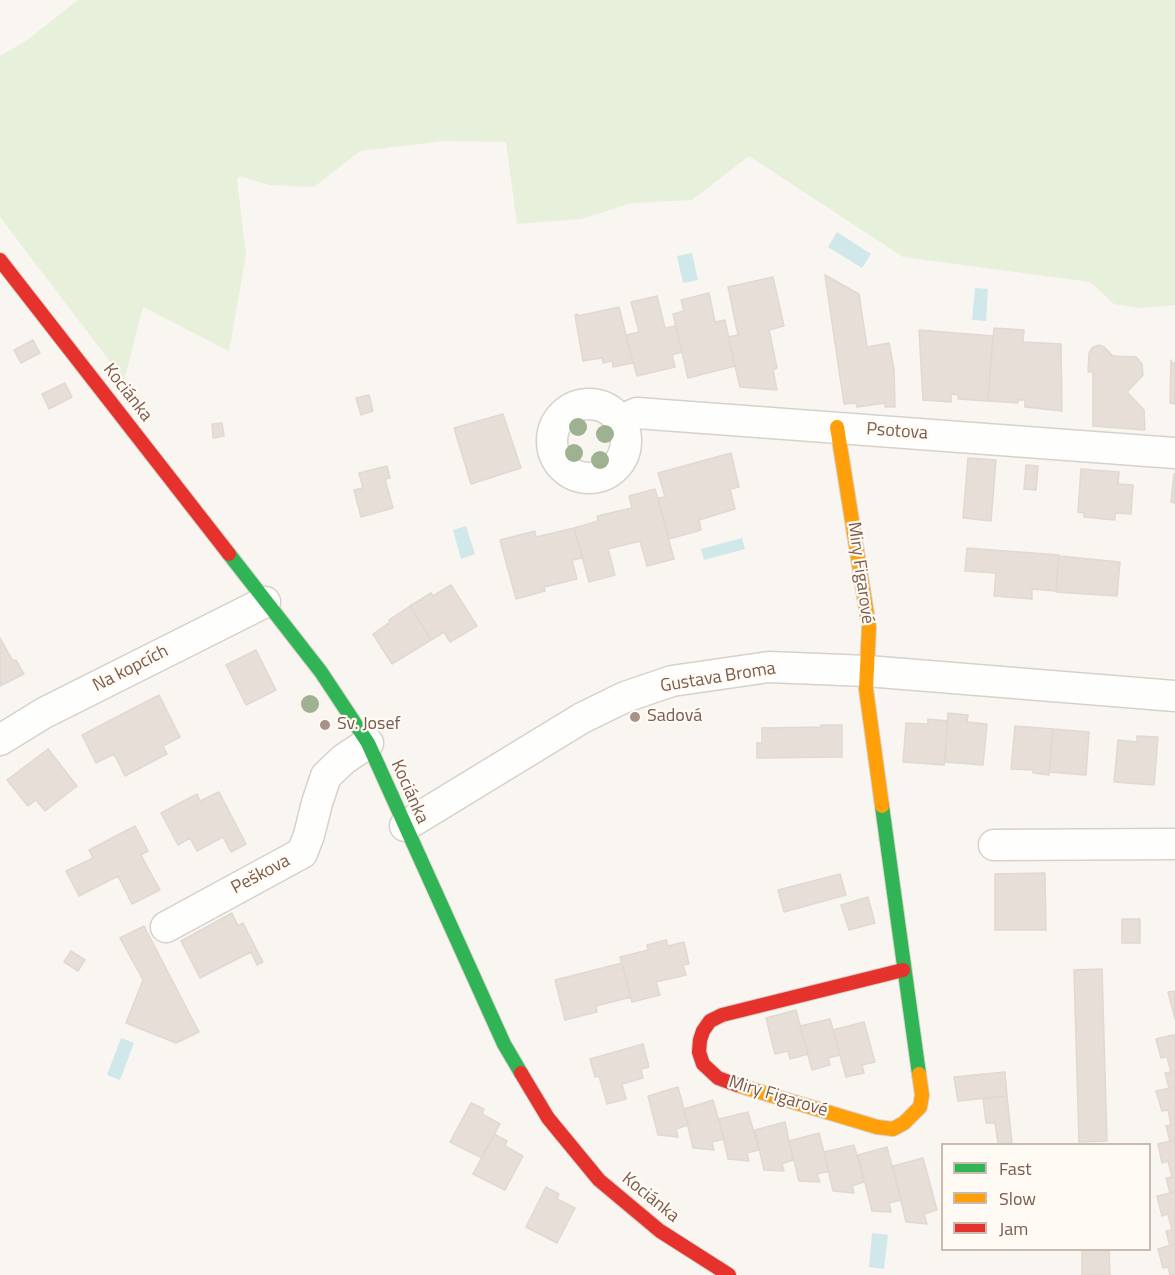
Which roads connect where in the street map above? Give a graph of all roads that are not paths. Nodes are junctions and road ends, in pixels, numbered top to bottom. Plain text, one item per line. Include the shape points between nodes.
1 (0, 260) edge
2 (620, 420) dead end
3 (837, 427) junction
4 (1175, 453) edge
5 (265, 602) junction
6 (867, 671) junction
7 (1175, 696) edge
8 (0, 740) edge
9 (368, 743) junction
10 (405, 826) junction
11 (1175, 844) edge
12 (994, 845) dead end
13 (166, 927) dead end
14 (903, 970) junction
15 (729, 1275) edge

1 - 5 street, Kociánka
2 - 3 street, Psotova via 637,413
3 - 4 street, Psotova
3 - 6 street, Miry Figarové via 869,627
5 - 8 street, Na kopcích via 44,713
5 - 9 street, Kociánka via 321,672
6 - 7 street, Gustava Broma
6 - 10 street, Gustava Broma via 769,667 672,681 625,697 582,718
6 - 14 street, Miry Figarové via 866,689
9 - 10 street, Kociánka
9 - 13 street, Peškova via 326,776 302,853
10 - 15 street, Kociánka via 504,1044 548,1118 599,1180 660,1231
11 - 12 street
14 - 14 street, Miry Figarové via 922,1095 915,1114 893,1129 729,1083 703,1064 699,1053 703,1031 710,1021 722,1015

